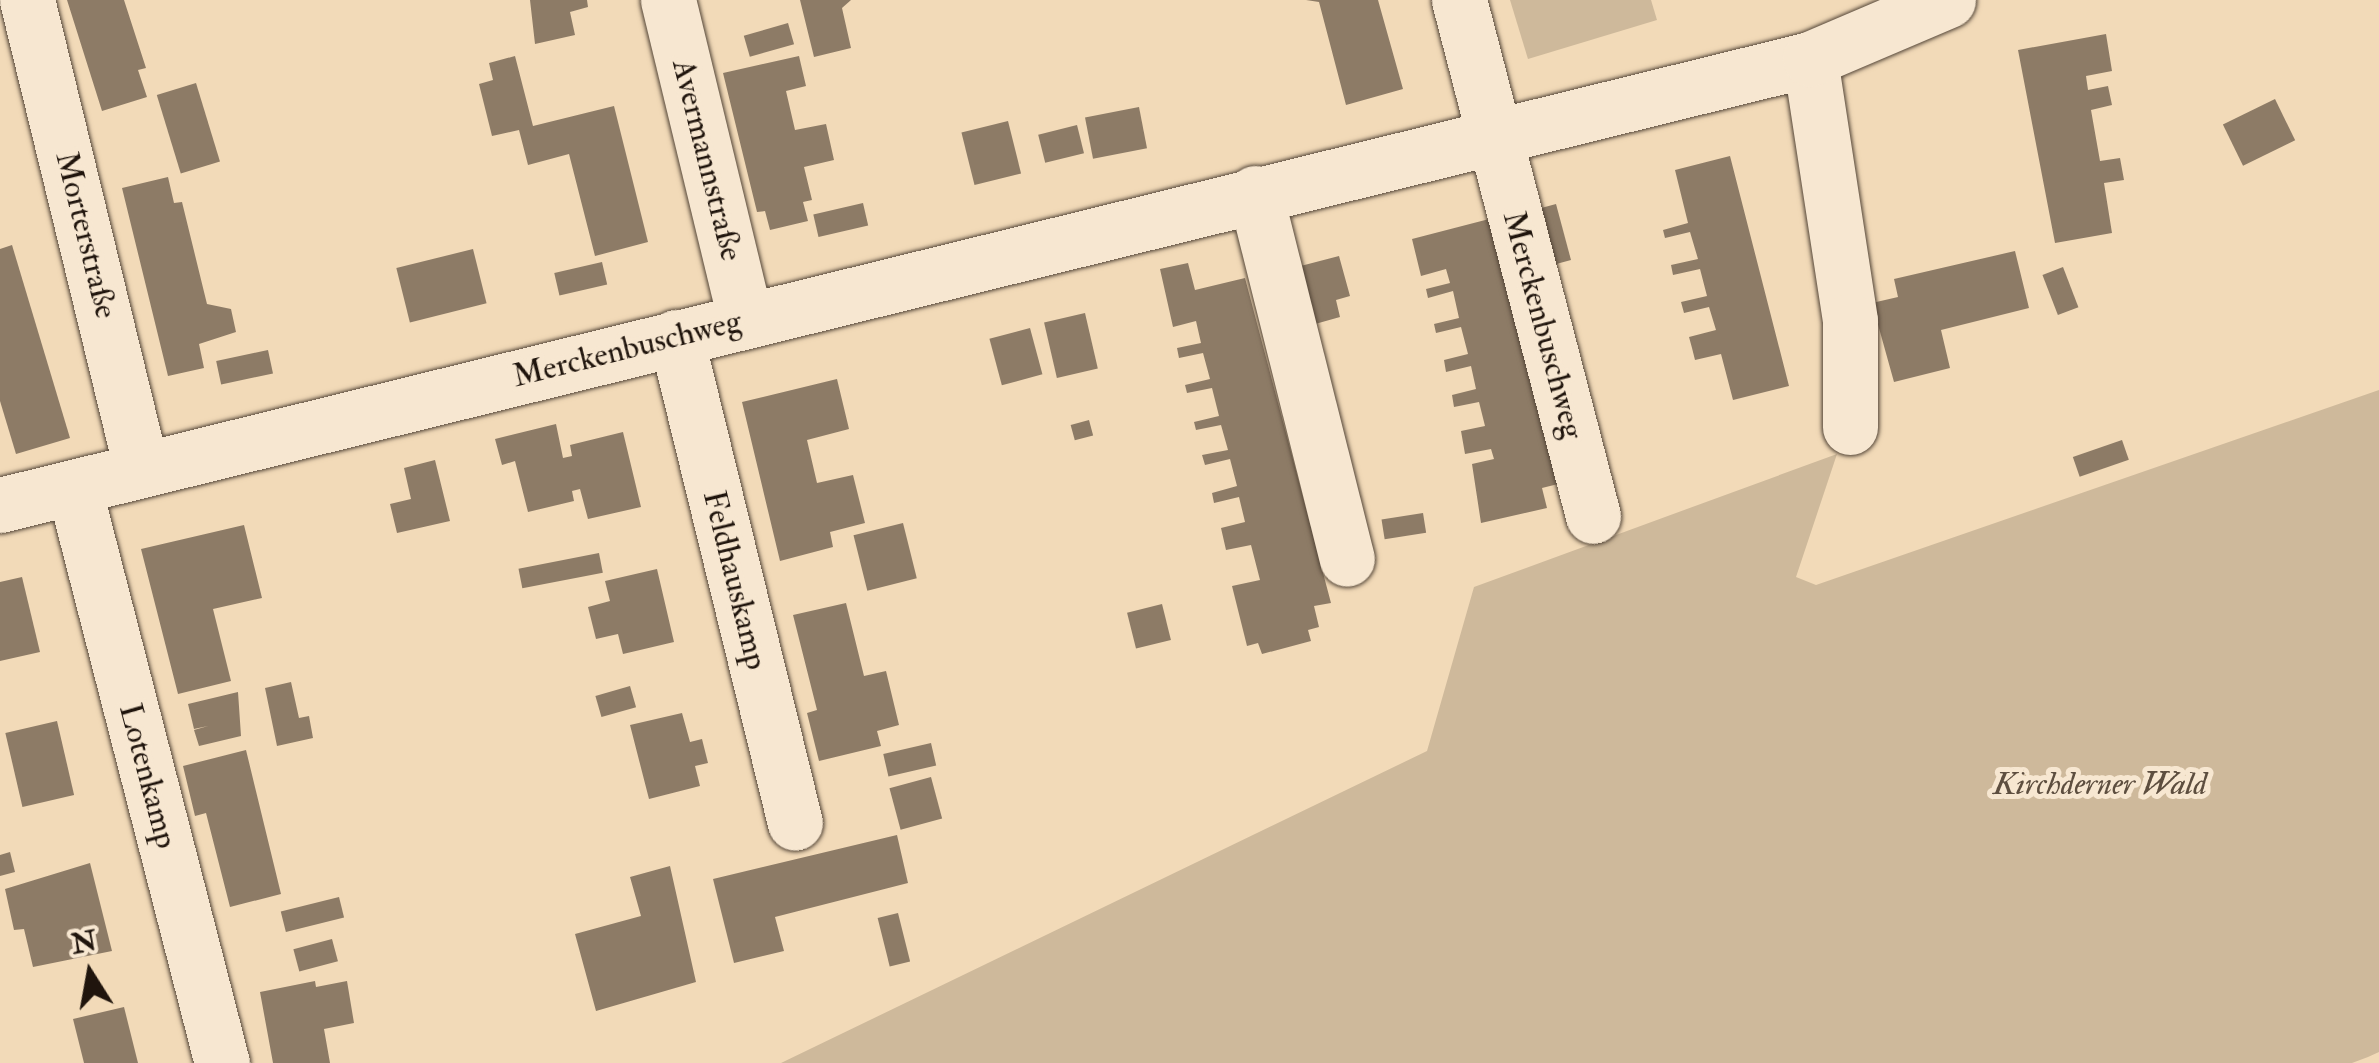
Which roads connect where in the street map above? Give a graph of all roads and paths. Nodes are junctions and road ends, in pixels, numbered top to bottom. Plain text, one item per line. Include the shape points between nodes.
1 (27, 0) edge
2 (668, 0) edge
3 (1460, 0) edge
4 (1948, 0) edge
5 (1810, 59) junction
6 (1498, 132) junction
7 (1255, 193) junction
8 (745, 319) junction
9 (676, 337) junction
10 (1850, 427) dead end
11 (142, 470) junction
12 (74, 488) junction
13 (0, 505) edge
14 (1593, 516) dead end
15 (1347, 560) dead end
16 (795, 823) dead end
17 (222, 1063) edge

1 - 11 street, Morterstraße
2 - 8 street, Avermannstraße
3 - 6 street
4 - 5 street, Merckenbuschweg
5 - 6 street, Merckenbuschweg
5 - 10 street via 1850,321
6 - 7 street, Merckenbuschweg
6 - 14 street, Merckenbuschweg
7 - 8 street, Merckenbuschweg
7 - 15 street
8 - 9 street, Merckenbuschweg
9 - 11 street, Merckenbuschweg
9 - 16 street, Feldhauskamp
11 - 12 street, Merckenbuschweg
12 - 13 street, Merckenbuschweg
12 - 17 street, Lotenkamp

